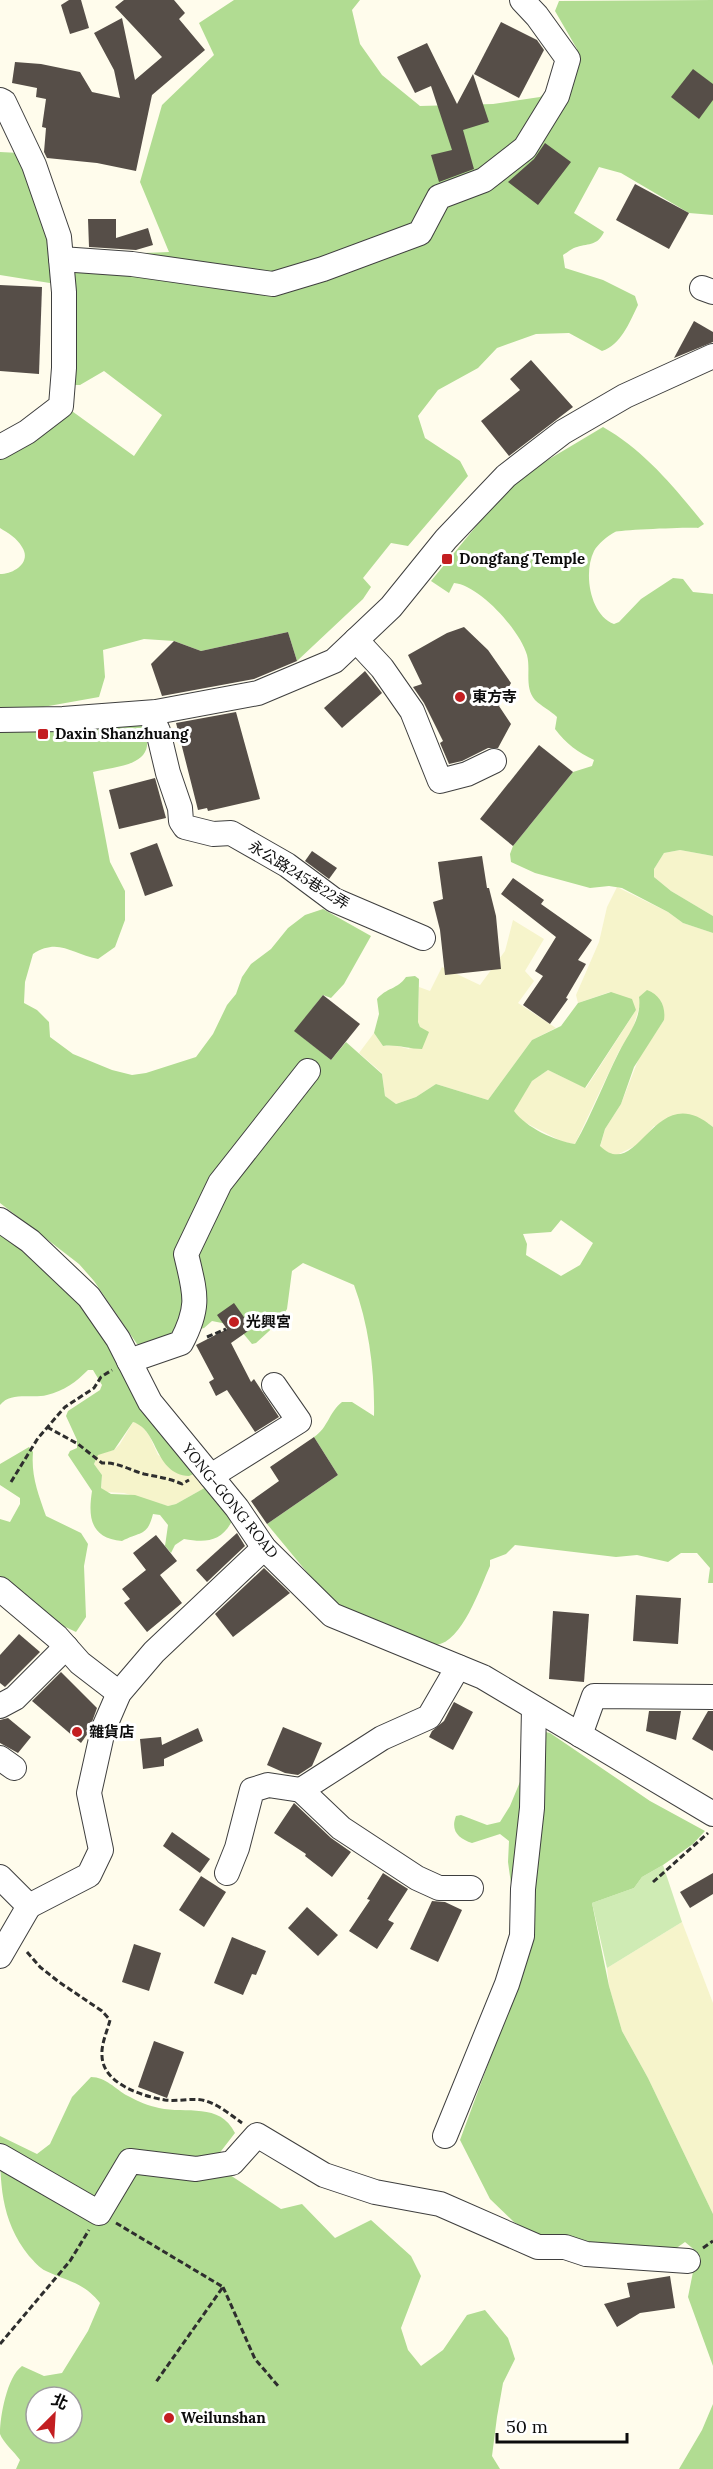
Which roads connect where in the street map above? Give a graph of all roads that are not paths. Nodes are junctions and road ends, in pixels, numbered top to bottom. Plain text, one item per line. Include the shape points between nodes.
1 (522, 0) edge
2 (0, 100) edge
3 (61, 259) junction
4 (713, 356) edge
5 (0, 447) edge
6 (356, 640) junction
7 (150, 713) junction
8 (0, 720) edge
9 (494, 761) dead end
10 (423, 938) dead end
11 (308, 1071) dead end
12 (0, 1220) edge
13 (124, 1364) junction
14 (274, 1384) dead end
15 (211, 1476) junction
16 (264, 1548) junction
17 (0, 1589) edge
18 (66, 1647) junction
19 (458, 1667) junction
20 (119, 1693) junction
21 (713, 1697) edge
22 (0, 1706) edge
23 (534, 1708) junction
24 (580, 1735) junction
25 (301, 1790) junction
26 (713, 1814) edge
27 (227, 1873) dead end
28 (0, 1877) edge
29 (471, 1888) dead end
30 (29, 1906) junction
31 (0, 1956) edge
32 (446, 2136) dead end
33 (0, 2156) edge
34 (688, 2261) dead end

1 - 3 lane via 567,59 557,96 525,148 484,180 439,197 420,233 273,284 132,264
2 - 3 lane via 34,165 59,237
3 - 5 lane via 61,406
4 - 6 lane via 614,402 563,432 506,476 446,539 391,607
6 - 7 lane via 334,661 258,693
6 - 9 lane via 382,668 411,711 440,781
7 - 8 lane
7 - 10 lane, 永公路245巷22弄 via 185,827 213,834 231,833 287,865 334,900
11 - 13 lane via 220,1184 186,1254 195,1293 193,1321 181,1343
12 - 13 lane, YONG-GONG ROAD via 30,1240 89,1296 118,1339
13 - 15 lane, YONG-GONG ROAD
14 - 15 lane via 299,1421
15 - 16 lane, YONG-GONG ROAD
16 - 19 lane, YONG-GONG ROAD via 332,1615
16 - 20 lane via 154,1652
17 - 18 lane
18 - 20 lane
18 - 22 lane via 15,1698
19 - 23 lane, YONG-GONG ROAD via 483,1677
19 - 25 lane via 429,1717 381,1738
20 - 30 lane via 104,1730 89,1793 101,1850 88,1875
21 - 24 lane via 594,1696
23 - 24 lane, YONG-GONG ROAD
23 - 32 lane via 532,1808 522,1889 522,1936 507,1984
24 - 26 lane, YONG-GONG ROAD
25 - 27 lane via 268,1785 252,1790
25 - 29 lane via 341,1828 417,1878 439,1888
28 - 30 lane
30 - 31 lane
33 - 34 lane via 99,2213 130,2160 196,2169 232,2163 258,2135 324,2175 375,2192 440,2204 538,2247

